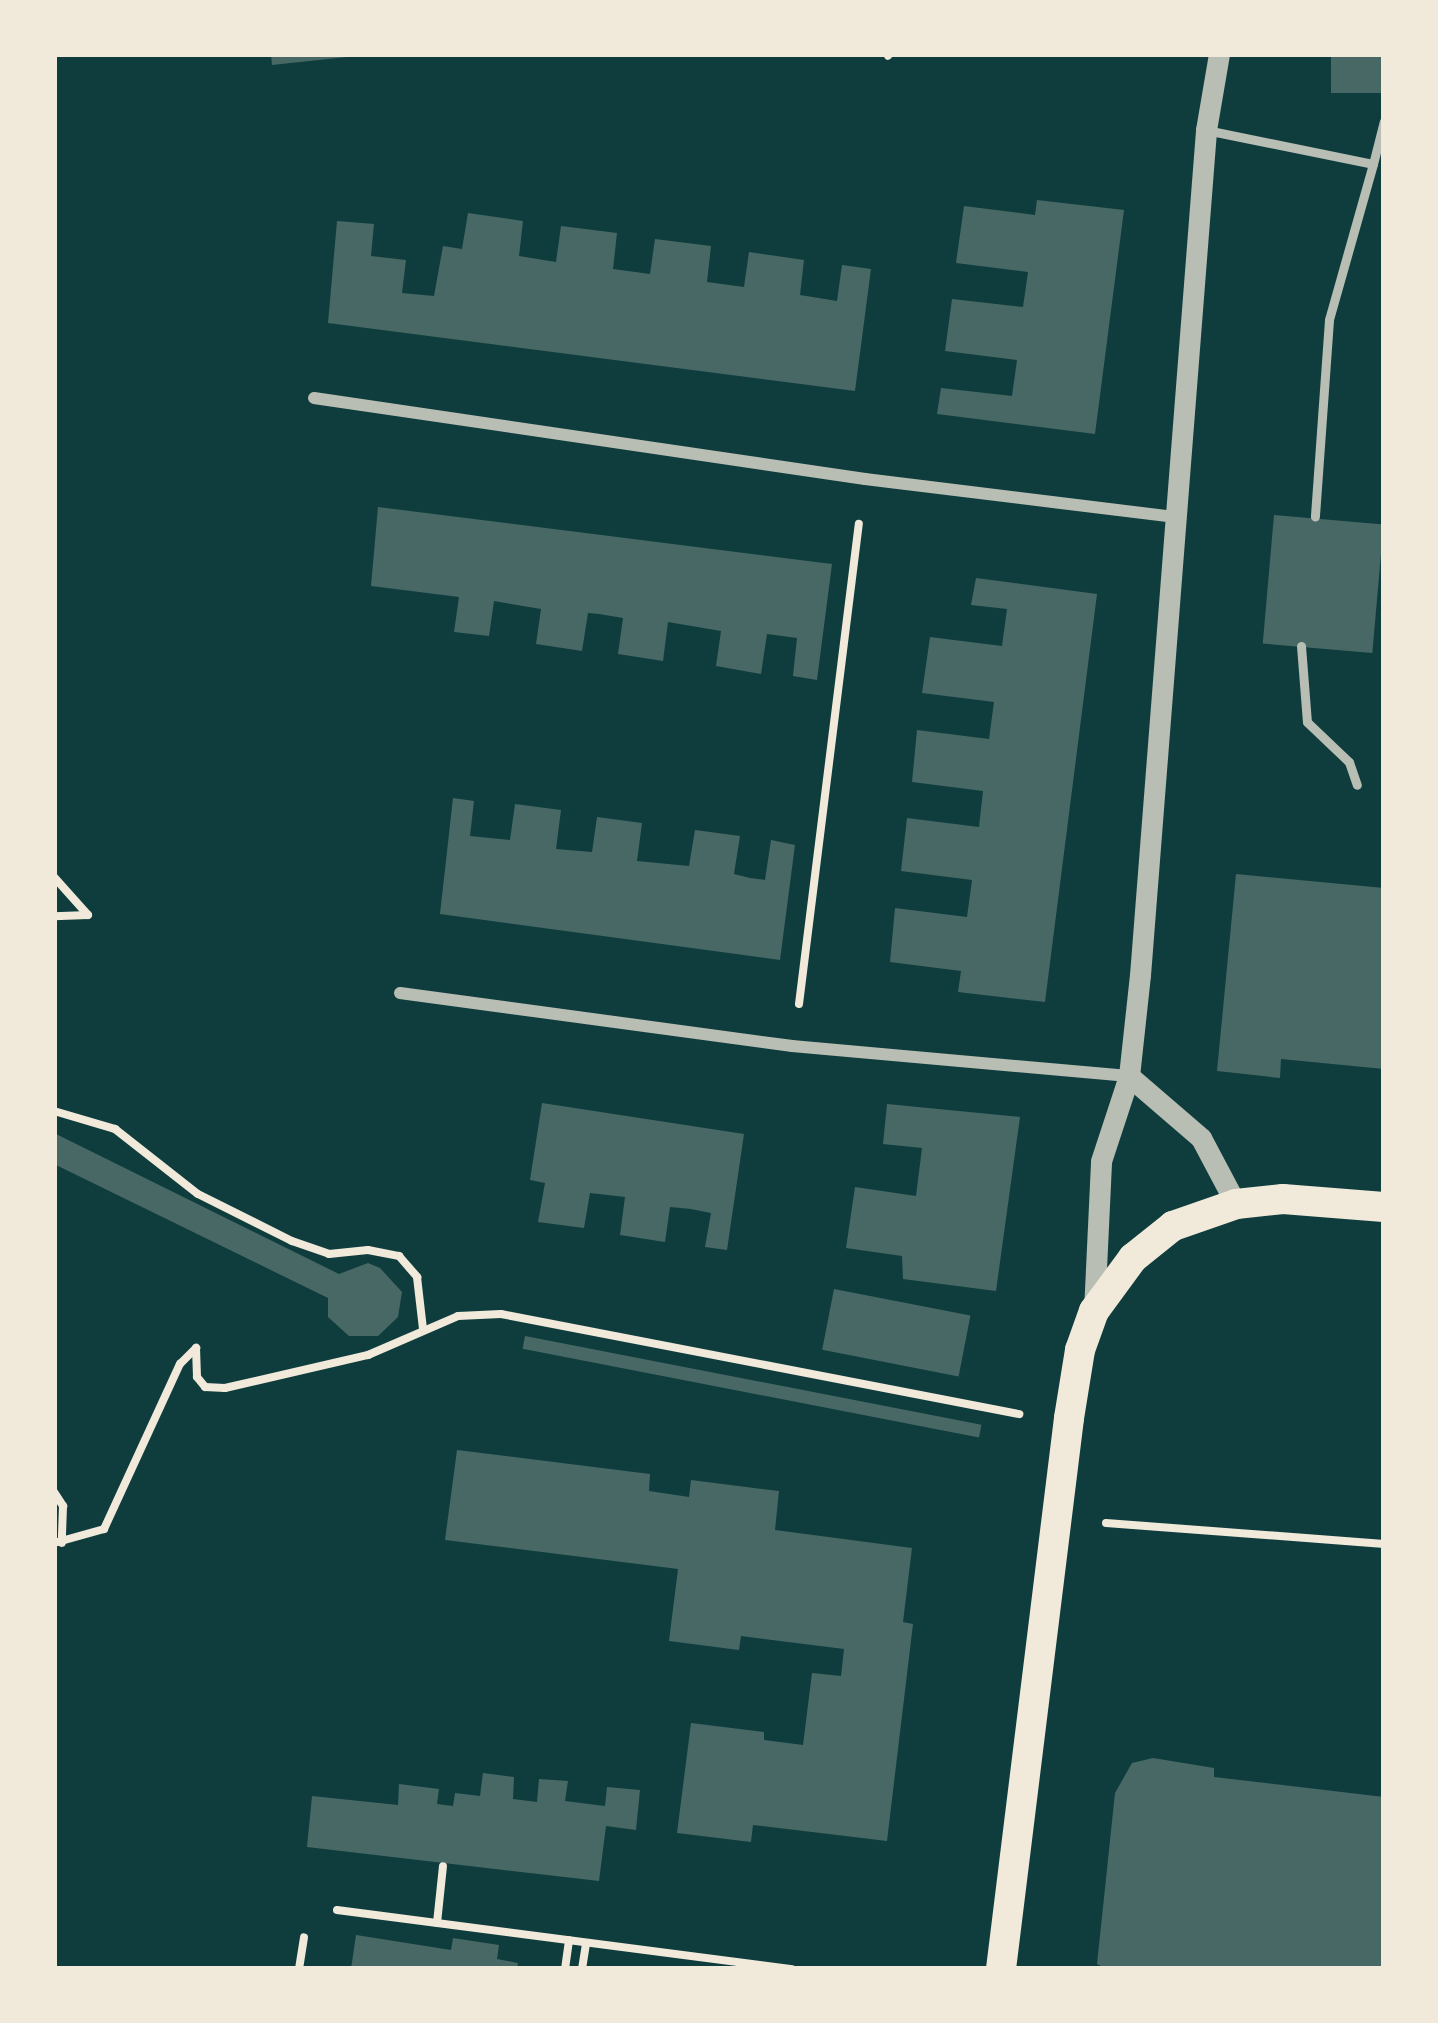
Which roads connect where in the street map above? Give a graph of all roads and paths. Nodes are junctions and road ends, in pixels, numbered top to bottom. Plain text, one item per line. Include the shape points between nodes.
1 (1219, 54) edge
2 (1384, 121) edge
3 (1206, 130) junction
4 (1373, 164) junction
5 (314, 398) dead end
6 (866, 479) junction
7 (1174, 517) junction
8 (1315, 518) dead end
9 (1301, 646) dead end
10 (1357, 785) dead end
11 (54, 877) edge
12 (54, 916) edge
13 (400, 993) dead end
14 (792, 1046) junction
15 (1129, 1076) junction
16 (54, 1111) edge
17 (1236, 1204) junction
18 (1384, 1207) edge
19 (1094, 1311) junction
20 (423, 1329) junction
21 (982, 1410) dead end
22 (54, 1492) edge
23 (1057, 1519) junction
24 (58, 1543) edge
25 (1384, 1544) edge
26 (443, 1866) dead end
27 (337, 1910) dead end
28 (436, 1923) junction
29 (304, 1937) dead end
30 (569, 1940) junction
31 (586, 1943) junction
32 (299, 1969) edge
33 (565, 1969) edge
34 (582, 1969) edge
35 (792, 1969) edge
36 (1001, 1969) edge

1 - 3 street
2 - 4 lane
3 - 4 lane
3 - 7 street
4 - 8 lane via 1329,320
5 - 6 street
6 - 7 street
6 - 14 path
7 - 15 street
9 - 10 lane via 1307,722 1349,762
11 - 12 path via 88,915
13 - 14 street
14 - 15 street
15 - 17 street via 1201,1138
15 - 19 street via 1101,1161
16 - 20 path via 115,1129 198,1194 292,1241 329,1254 399,1256 417,1277
17 - 18 main road
17 - 19 main road via 1173,1226 1133,1258
19 - 23 main road via 1080,1350
20 - 21 path via 458,1316 502,1314
20 - 24 path via 368,1354 225,1388 206,1388 197,1377 196,1348 188,1351 104,1528
22 - 24 path via 63,1506
23 - 25 path
23 - 36 main road
26 - 28 path
27 - 28 path
28 - 30 path
29 - 32 path
30 - 31 path
30 - 33 path
31 - 34 path
31 - 35 path

